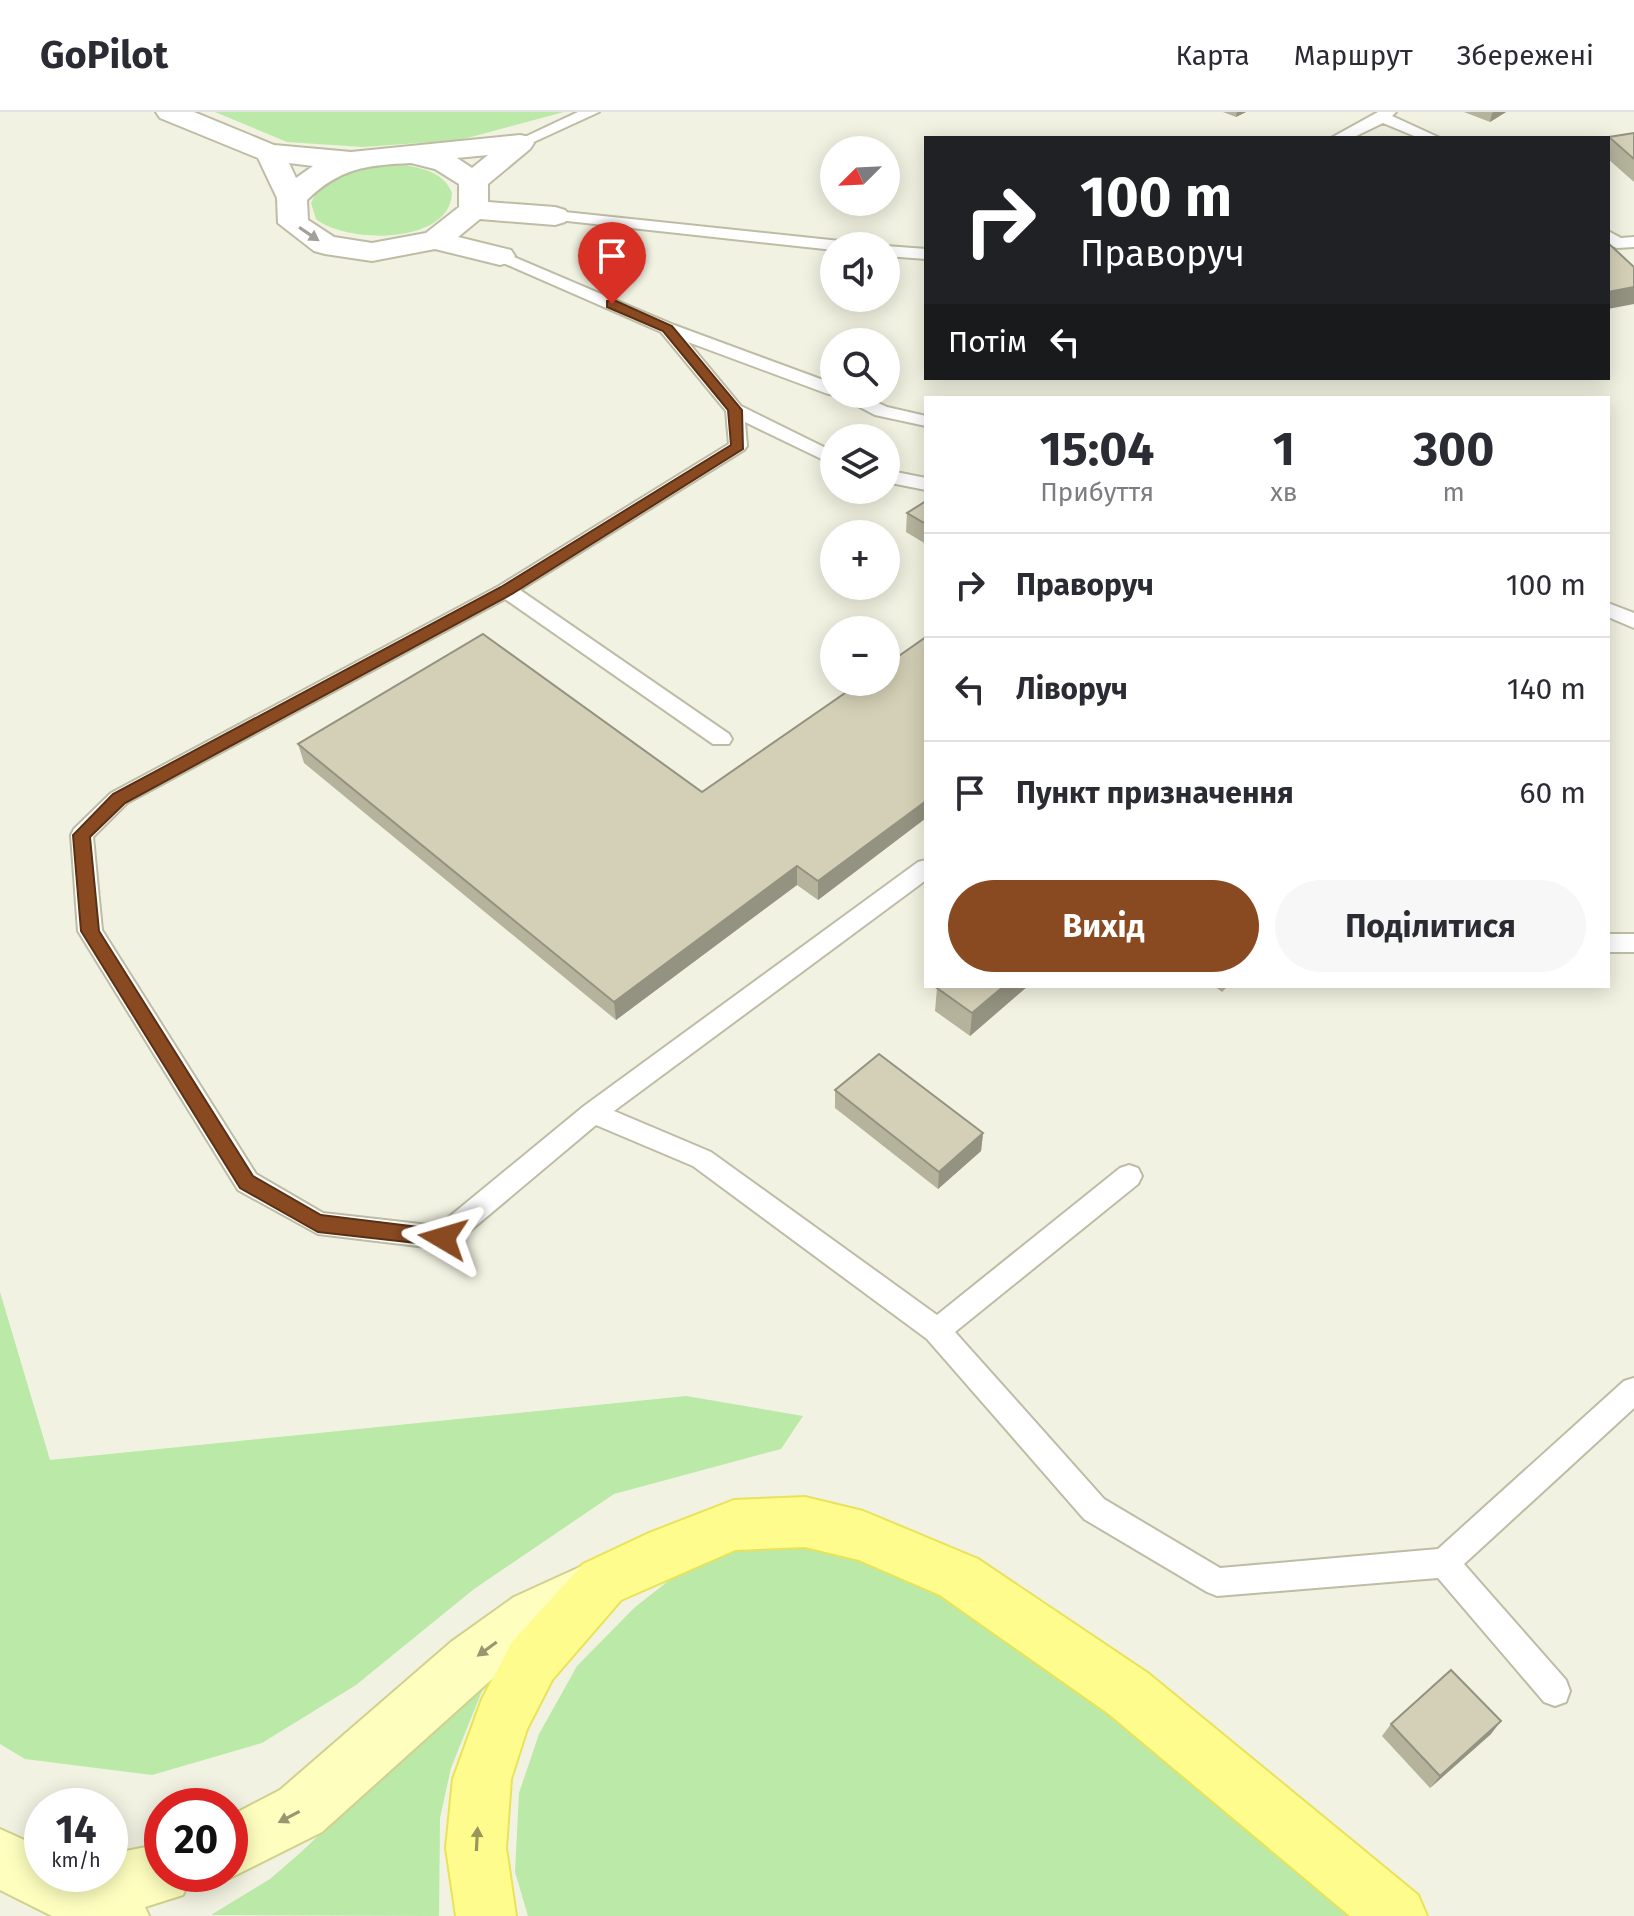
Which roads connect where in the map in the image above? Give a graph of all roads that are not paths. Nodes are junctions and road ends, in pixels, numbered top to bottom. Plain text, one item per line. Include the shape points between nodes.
1 (170, 112) edge
2 (591, 112) edge
3 (1385, 114) edge
4 (1343, 136) edge
5 (1428, 136) edge
6 (520, 143) junction
7 (269, 153) junction
8 (411, 155) junction
9 (351, 161) junction
10 (292, 198) junction
11 (472, 200) junction
12 (555, 216) joint
13 (435, 240) junction
14 (1620, 240) edge
15 (820, 244) edge
16 (900, 252) edge
17 (924, 254) edge
18 (500, 256) junction
19 (1634, 260) edge
20 (667, 328) junction
21 (820, 385) edge
22 (875, 408) edge
23 (735, 410) junction
24 (924, 421) edge
25 (820, 452) edge
26 (900, 479) edge
27 (924, 484) edge
28 (506, 590) junction
29 (1610, 610) edge
30 (1634, 621) edge
31 (721, 739) dead end
32 (924, 869) edge
33 (1610, 943) edge
34 (1634, 943) edge
35 (593, 1113) junction
36 (1129, 1176) dead end
37 (937, 1331) junction
38 (1634, 1390) edge
39 (1444, 1563) junction
40 (602, 1582) junction
41 (1555, 1691) dead end
42 (248, 1839) edge
43 (0, 1859) edge
44 (144, 1882) edge
45 (93, 1904) edge
46 (486, 1916) edge
47 (1397, 1916) edge

1 - 7 street
2 - 6 lane
3 - 4 lane
3 - 5 lane
6 - 8 street
6 - 11 street
7 - 9 street
7 - 10 street
8 - 9 street
8 - 11 street via 445,163
9 - 10 street via 317,174
10 -> 13 street via 293,223 325,245 372,252
11 - 12 street
11 - 13 street
11 - 18 street
12 - 15 lane
13 - 18 street
14 - 19 lane
16 - 17 lane
18 - 20 lane
20 - 21 lane
20 - 23 lane
22 - 24 lane
23 - 25 lane
23 - 28 lane via 738,446
26 - 27 lane
28 - 31 lane
28 - 35 lane via 119,798 82,835 90,931 247,1182 318,1223 443,1238
29 - 30 lane
32 - 35 lane
33 - 34 lane
35 - 37 lane via 702,1159
36 - 37 lane
37 - 39 lane via 1094,1509 1217,1582
38 - 39 lane
39 - 41 lane
40 -> 42 main road via 521,1625 471,1661 301,1811
46 -> 40 main road via 476,1848 482,1779 502,1719 532,1661
40 - 47 main road via 734,1525 805,1522 863,1536 959,1577 1129,1694
43 - 45 main road
44 - 45 main road

